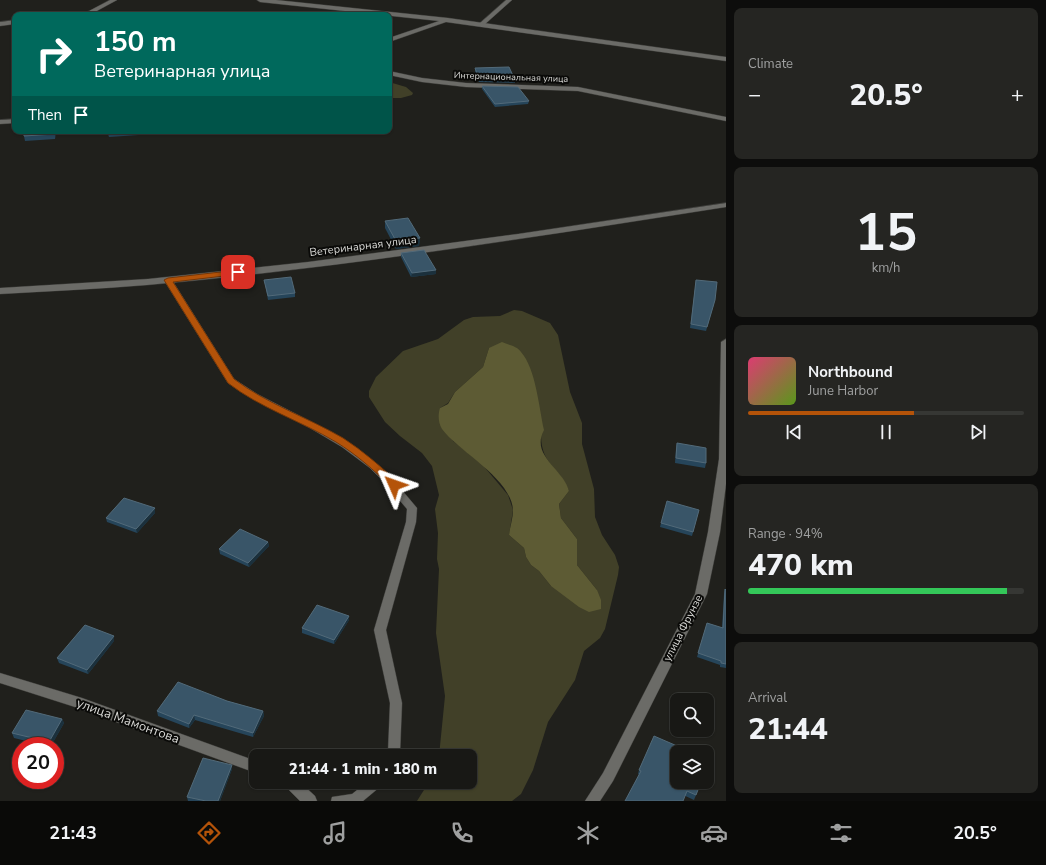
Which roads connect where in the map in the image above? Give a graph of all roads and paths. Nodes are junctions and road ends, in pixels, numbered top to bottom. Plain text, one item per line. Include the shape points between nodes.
1 (114, 0) edge
2 (260, 0) edge
3 (509, 0) edge
4 (91, 12) edge
5 (373, 12) edge
6 (392, 14) edge
7 (448, 20) junction
8 (12, 22) edge
9 (0, 24) edge
10 (482, 24) junction
11 (392, 39) edge
12 (726, 59) edge
13 (392, 74) edge
14 (726, 119) edge
15 (12, 121) edge
16 (0, 122) edge
17 (726, 205) edge
18 (168, 280) junction
19 (0, 292) edge
20 (726, 342) edge
21 (0, 678) edge
22 (394, 749) edge
23 (249, 764) edge
24 (297, 789) edge
25 (368, 789) edge
26 (310, 801) edge
27 (337, 801) edge
28 (592, 801) edge

1 - 4 street
2 - 5 street
3 - 10 lane
6 - 7 street
7 - 10 street
7 - 11 street
8 - 9 street
10 - 12 street
13 - 14 street, Интернациональная улица via 458,85 556,86
15 - 16 street
17 - 18 street, Ветеринарная улица via 514,238
18 - 19 street, Ветеринарная улица
18 - 22 lane via 231,381 245,392 339,440 368,459 412,508 411,522 380,630 396,703
20 - 28 street, улица Фрунзе via 724,459 714,532 701,594 608,777
21 - 23 street, улица Мамонтова via 77,702
24 - 26 street
25 - 27 lane via 355,800

